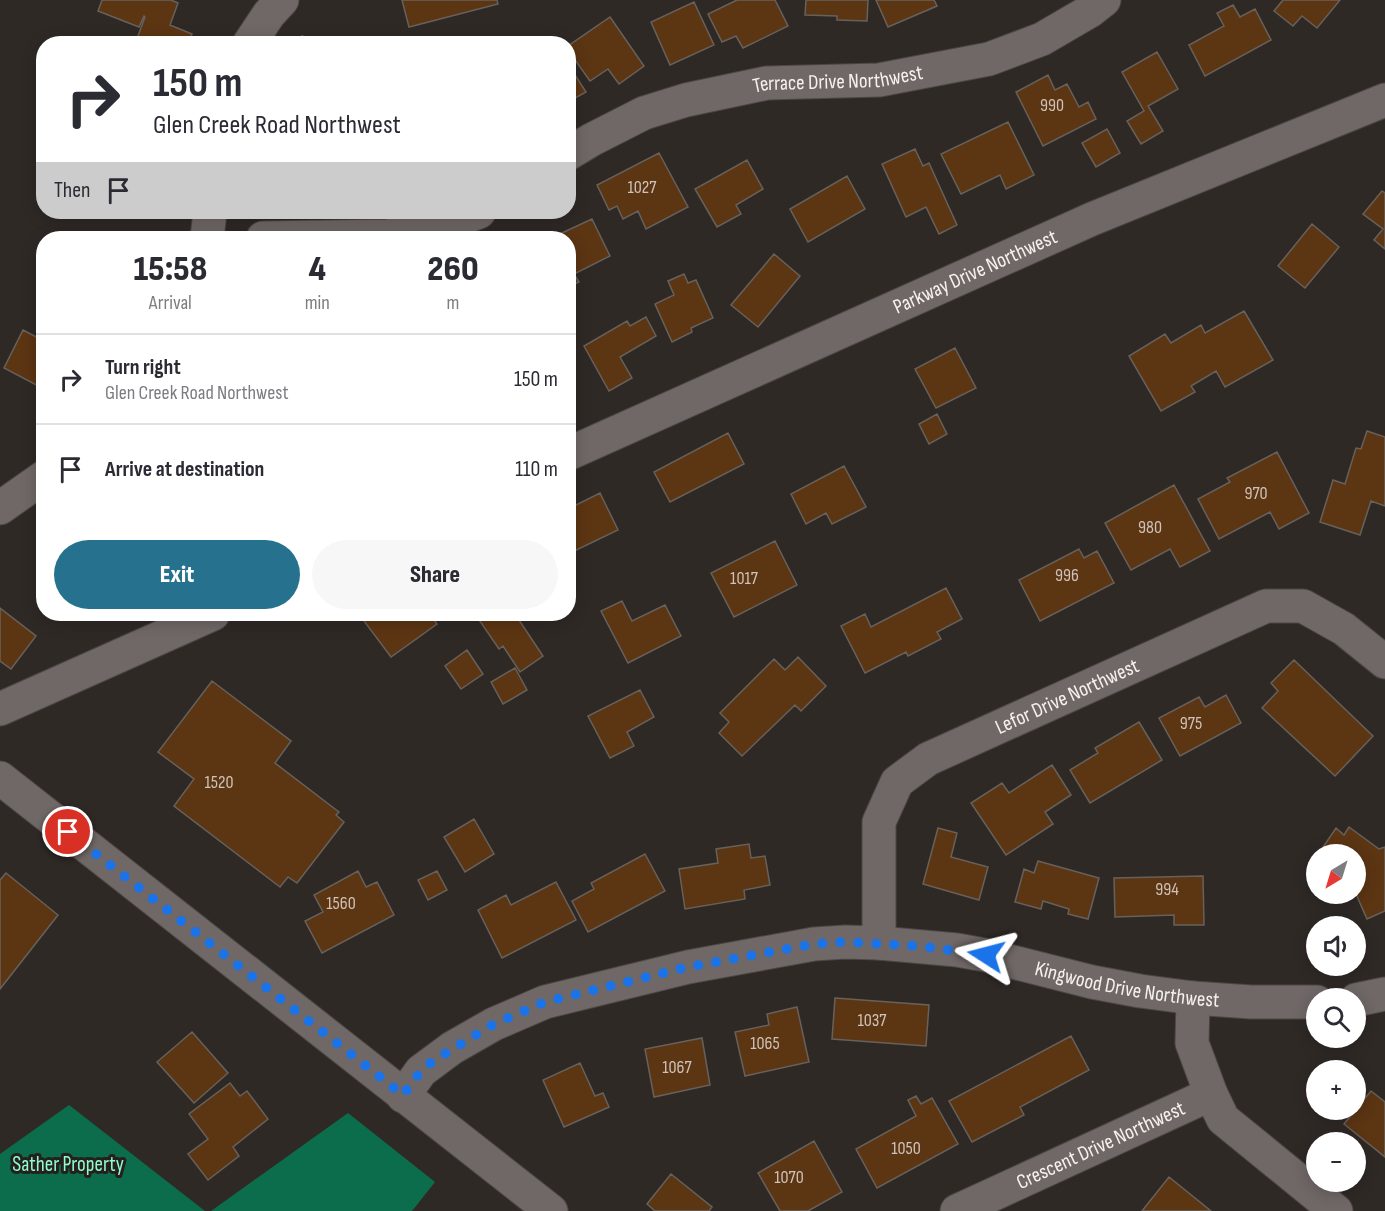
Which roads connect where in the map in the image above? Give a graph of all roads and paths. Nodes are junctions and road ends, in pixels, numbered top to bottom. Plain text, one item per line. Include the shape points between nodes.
1 (282, 0) edge
2 (1104, 0) edge
3 (254, 36) edge
4 (1385, 100) edge
5 (576, 149) edge
6 (461, 219) edge
7 (417, 231) edge
8 (576, 450) edge
9 (36, 483) edge
10 (0, 508) edge
11 (197, 621) edge
12 (1385, 662) edge
13 (0, 709) edge
14 (0, 778) edge
15 (879, 943) junction
16 (1385, 994) edge
17 (1193, 998) junction
18 (1366, 998) edge
19 (1306, 1002) edge
20 (1211, 1094) junction
21 (403, 1095) junction
22 (551, 1211) edge
23 (957, 1211) edge
24 (1336, 1211) edge

1 - 3 street
2 - 5 street, Terrace Drive Northwest via 1042,39 989,59 879,80 767,83 686,100 644,113
4 - 8 street, Parkway Drive Northwest via 1092,219
6 - 7 street
9 - 10 street
11 - 13 street
12 - 15 street, Lefor Drive Northwest via 1344,629 1303,606 1266,606 928,759 897,782 879,822
14 - 21 street
15 - 17 street, Kingwood Drive Northwest via 986,955 1092,982
15 - 21 street, Kingwood Drive Northwest via 814,944 754,954 545,1002 452,1048 421,1071
16 - 18 street
17 - 19 street, Kingwood Drive Northwest
17 - 20 street via 1192,1043
20 - 23 street, Crescent Drive Northwest
20 - 24 street via 1223,1119
21 - 22 street

